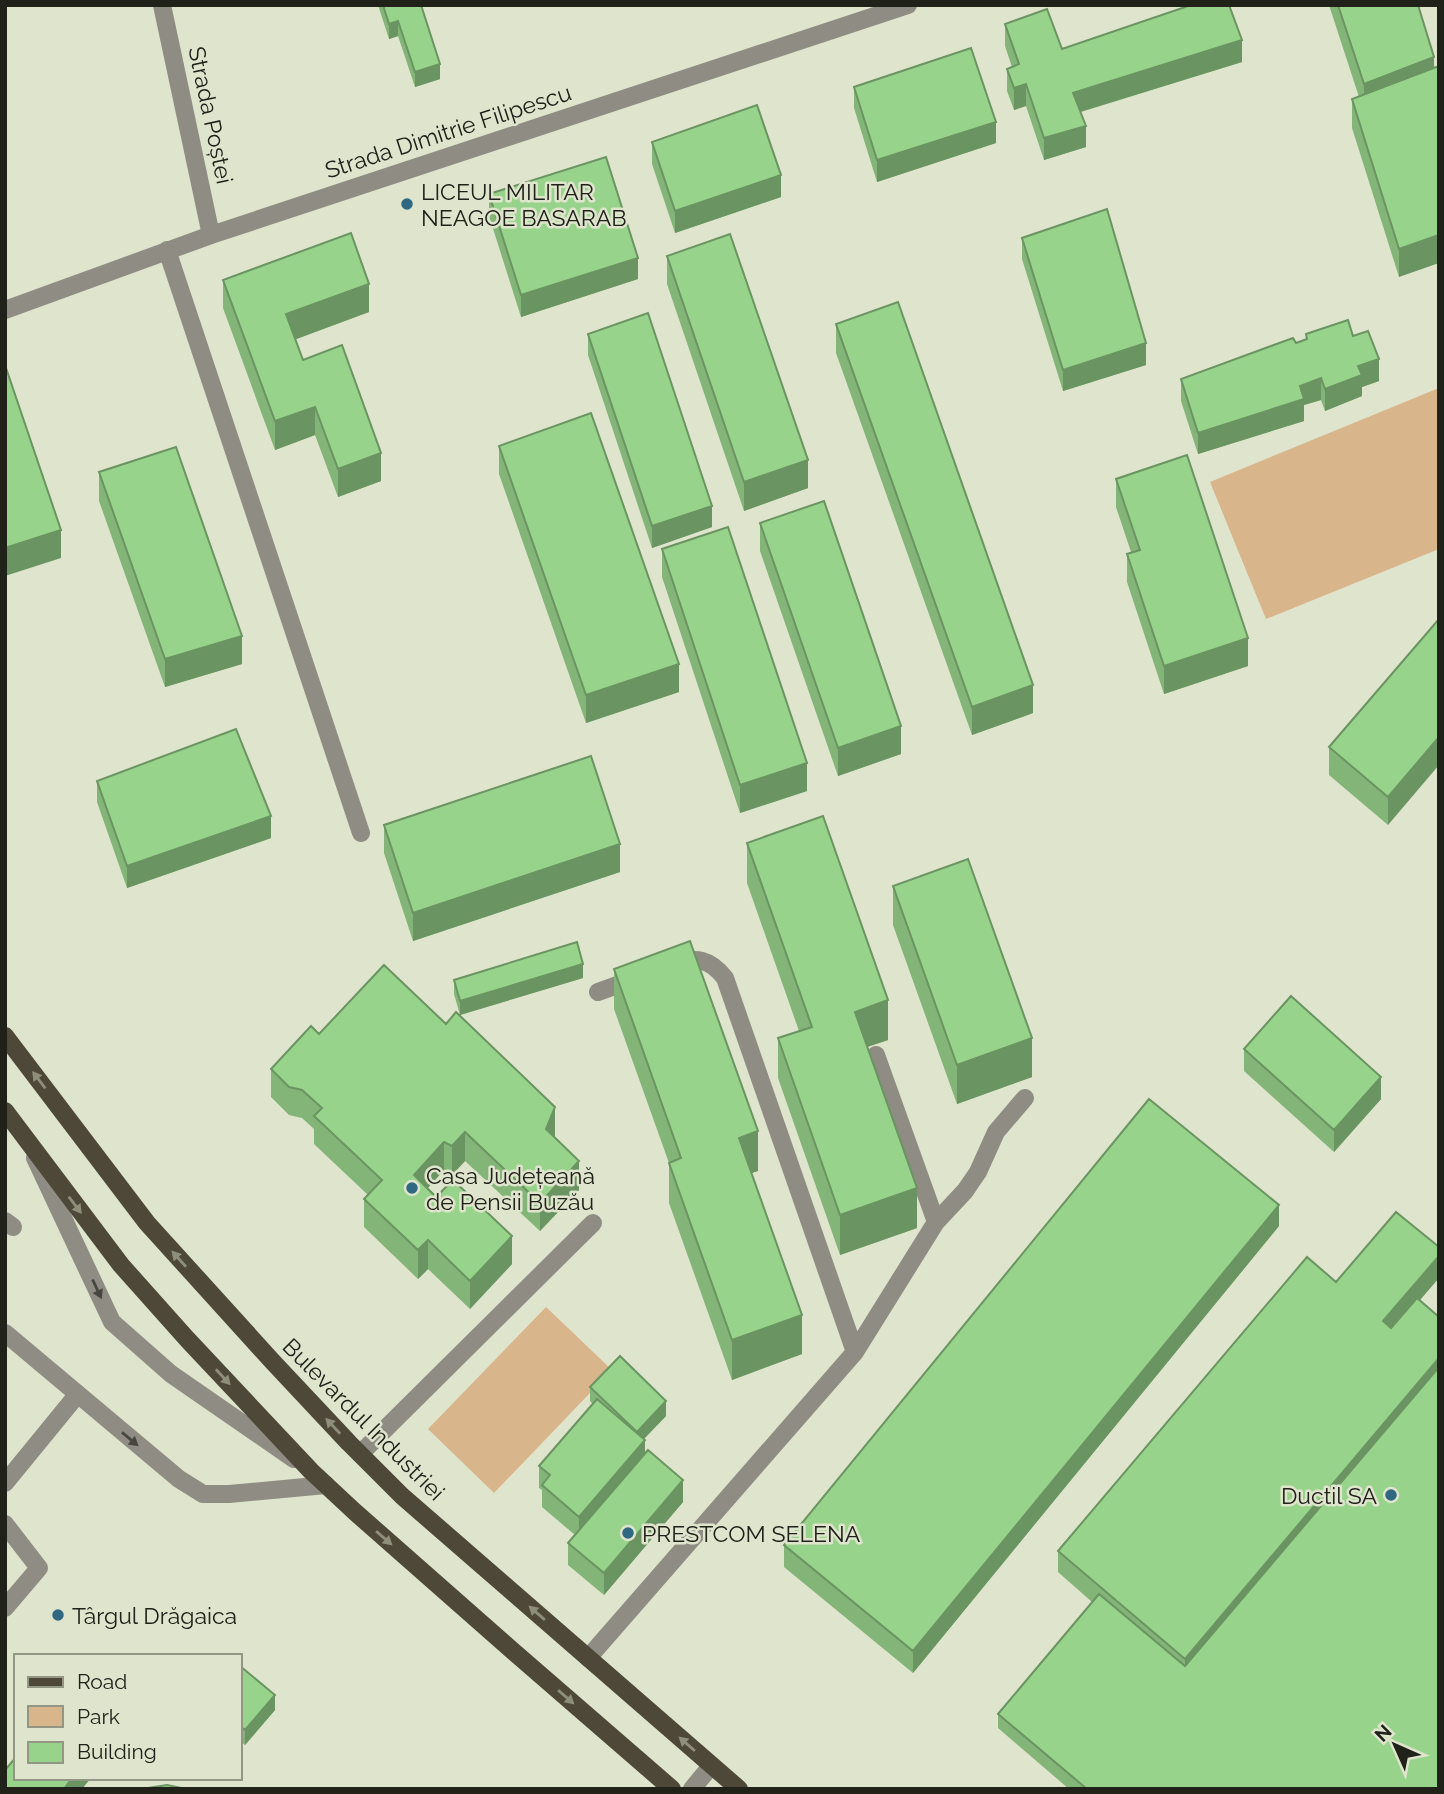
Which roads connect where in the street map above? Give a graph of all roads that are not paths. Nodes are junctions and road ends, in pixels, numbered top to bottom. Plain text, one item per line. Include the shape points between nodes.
1 (162, 5) edge
2 (908, 5) edge
3 (211, 235) junction
4 (167, 250) junction
5 (5, 310) edge
6 (360, 833) dead end
7 (598, 992) dead end
8 (5, 1035) edge
9 (876, 1055) dead end
10 (1025, 1098) dead end
11 (5, 1111) edge
12 (26, 1139) junction
13 (936, 1222) junction
14 (593, 1223) dead end
15 (5, 1333) edge
16 (855, 1352) junction
17 (78, 1395) junction
18 (360, 1454) junction
19 (311, 1471) junction
20 (5, 1483) edge
21 (326, 1485) junction
22 (5, 1524) edge
23 (5, 1608) edge
24 (588, 1658) junction
25 (711, 1766) junction
26 (672, 1789) edge
27 (692, 1789) edge
28 (739, 1789) edge

1 - 3 street, Strada Poștei
2 - 3 street, Strada Dimitrie Filipescu
3 - 4 street, Strada Dimitrie Filipescu
4 - 5 street, Strada Dimitrie Filipescu
4 - 6 street
7 - 16 street via 699,959 716,967 725,978
18 -> 8 main road, Bulevardul Industriei via 147,1223
9 - 13 street
10 - 13 street via 996,1132 978,1172
11 - 12 main road
12 -> 19 main road via 121,1265
12 -> 19 street via 112,1322 171,1374
13 - 16 street
14 - 18 street
15 - 17 street
16 - 24 street
17 - 20 street
17 -> 21 street via 178,1479 203,1494
24 -> 18 main road, Bulevardul Industriei
19 - 21 main road
21 -> 26 main road
22 - 23 street via 39,1568
25 -> 24 main road, Bulevardul Industriei
25 - 27 street
25 - 28 main road, Bulevardul Industriei

